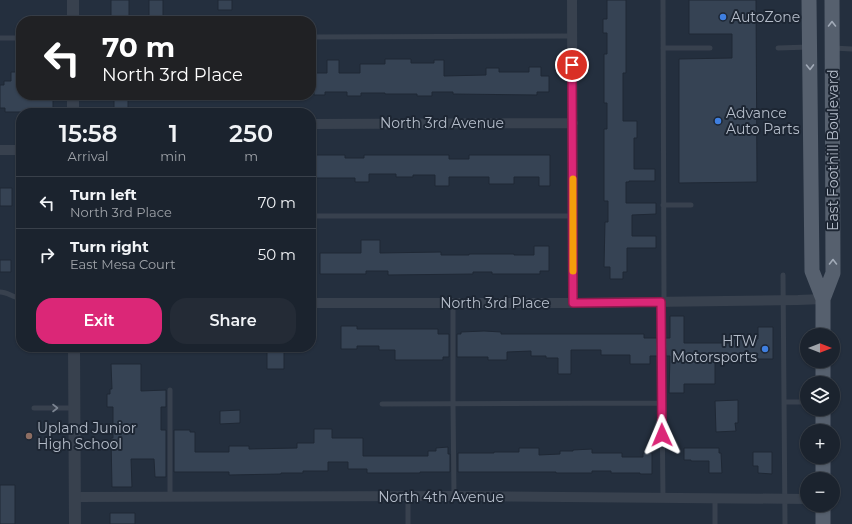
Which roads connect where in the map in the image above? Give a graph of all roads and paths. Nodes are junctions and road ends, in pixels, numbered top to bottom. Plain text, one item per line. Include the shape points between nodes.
1 (73, 0) edge
2 (572, 0) edge
3 (663, 0) edge
4 (809, 0) edge
5 (832, 0) edge
6 (73, 16) edge
7 (572, 36) junction
8 (316, 37) edge
9 (0, 38) edge
10 (16, 38) edge
11 (810, 47) junction
12 (663, 48) junction
13 (710, 48) dead end
14 (778, 48) dead end
15 (832, 48) junction
16 (852, 49) edge
17 (573, 123) junction
18 (316, 124) edge
19 (0, 150) edge
20 (16, 150) edge
21 (663, 205) junction
22 (691, 205) dead end
23 (316, 216) edge
24 (573, 216) junction
25 (783, 275) dead end
26 (0, 292) edge
27 (16, 297) edge
28 (823, 299) junction
29 (783, 300) junction
30 (662, 302) junction
31 (316, 303) edge
32 (453, 303) junction
33 (573, 303) junction
34 (823, 328) edge
35 (74, 352) edge
36 (170, 390) dead end
37 (784, 402) junction
38 (800, 402) edge
39 (662, 403) junction
40 (382, 404) dead end
41 (452, 404) junction
42 (34, 408) dead end
43 (75, 408) junction
44 (408, 496) junction
45 (454, 496) junction
46 (75, 497) junction
47 (170, 497) junction
48 (663, 498) junction
49 (715, 498) junction
50 (785, 499) junction
51 (800, 499) edge
52 (823, 512) edge
53 (75, 524) edge
54 (408, 524) edge
55 (715, 524) edge
56 (785, 524) edge
57 (823, 524) edge

1 - 6 street
2 - 7 street
3 - 12 lane
4 - 11 main road, East Foothill Boulevard
15 -> 5 main road, East Foothill Boulevard
7 - 8 lane
7 - 17 street
9 - 10 lane
11 - 14 lane
11 -> 28 main road, East Foothill Boulevard via 812,271
12 - 13 lane
12 - 21 lane
15 - 16 lane
28 -> 15 main road, East Foothill Boulevard via 833,273
17 - 18 street, North 3rd Avenue
17 - 24 street
19 - 20 street
21 - 22 lane
21 - 30 lane
23 - 24 lane
24 - 33 street
25 - 29 lane
26 - 27 lane
28 - 29 street, North 3rd Place
28 - 34 main road, East Foothill Boulevard
29 - 30 street, North 3rd Place
29 - 37 lane
30 - 33 street, North 3rd Place
30 - 39 lane
31 - 32 street, North 3rd Place
32 - 33 street, North 3rd Place
32 - 41 lane
35 - 43 street
36 - 47 lane
37 - 38 lane
37 - 50 lane
39 - 41 lane
39 - 48 lane
40 - 41 lane
41 - 45 lane
42 -> 43 lane
43 - 46 street
44 - 45 street, North 4th Avenue
44 - 47 street, North 4th Avenue
44 - 54 lane
45 - 48 street, North 4th Avenue
46 - 47 street, North 4th Avenue
46 - 53 street
48 - 49 street, North 4th Avenue
49 - 50 street, North 4th Avenue
49 - 55 lane
50 - 51 street, North 4th Avenue
50 - 56 lane
52 - 57 main road

